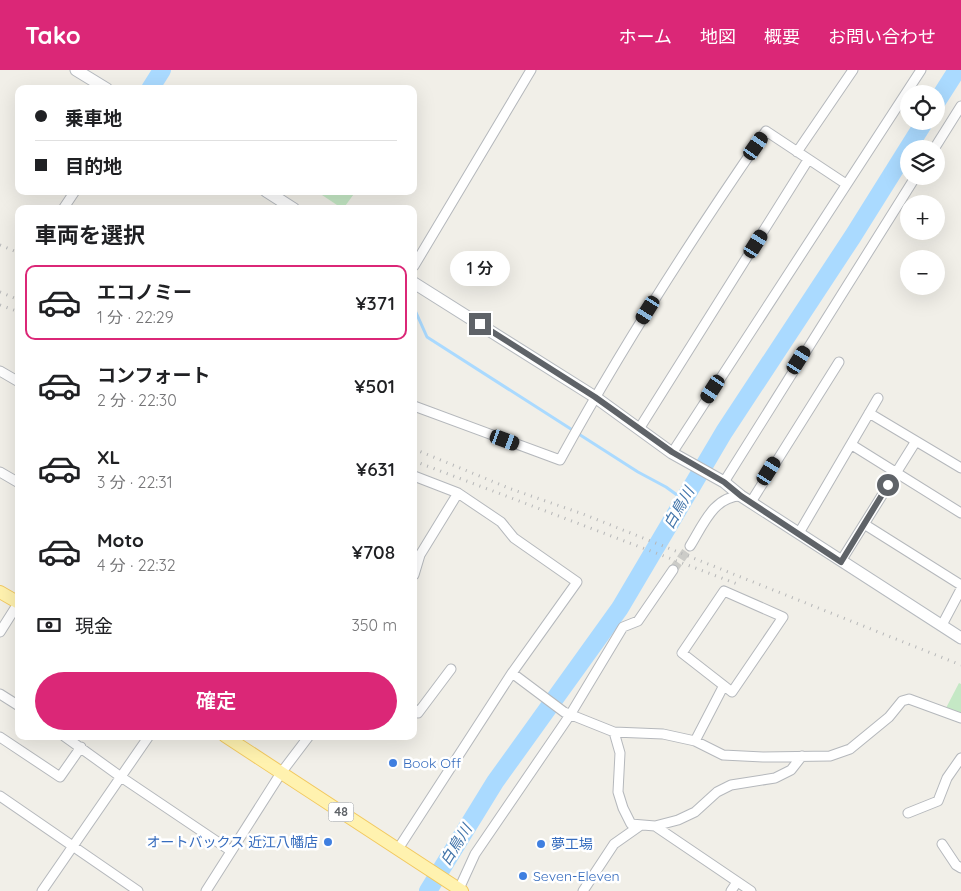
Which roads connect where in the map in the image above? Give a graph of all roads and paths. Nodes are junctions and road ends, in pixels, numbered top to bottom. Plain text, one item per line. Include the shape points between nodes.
1 (76, 70) edge
2 (531, 70) edge
3 (852, 70) edge
4 (920, 70) edge
5 (100, 85) edge
6 (961, 106) edge
7 (940, 140) edge
8 (797, 152) junction
9 (808, 160) junction
10 (846, 184) junction
11 (910, 185) edge
12 (272, 195) edge
13 (288, 205) edge
14 (417, 261) edge
15 (417, 285) edge
16 (839, 362) dead end
17 (0, 371) edge
18 (15, 380) edge
19 (595, 397) junction
20 (878, 398) dead end
21 (417, 407) edge
22 (870, 413) junction
23 (639, 429) junction
24 (916, 441) junction
25 (852, 445) junction
26 (672, 452) junction
27 (961, 468) edge
28 (0, 472) edge
29 (896, 472) junction
30 (417, 477) edge
31 (15, 481) edge
32 (724, 482) junction
33 (458, 492) junction
34 (746, 499) junction
35 (961, 512) edge
36 (864, 524) junction
37 (799, 533) junction
38 (690, 546) tunnel mouth
39 (841, 562) junction
40 (417, 563) edge
41 (673, 570) tunnel mouth
42 (961, 587) edge
43 (0, 592) edge
44 (15, 600) edge
45 (15, 608) edge
46 (942, 625) junction
47 (0, 632) edge
48 (961, 638) edge
49 (450, 669) dead end
50 (512, 673) junction
51 (723, 686) junction
52 (0, 694) edge
53 (15, 703) edge
54 (417, 712) edge
55 (567, 713) junction
56 (961, 718) edge
57 (614, 732) junction
58 (0, 737) edge
59 (70, 740) edge
60 (146, 740) edge
61 (231, 740) edge
62 (306, 740) edge
63 (695, 741) junction
64 (81, 747) junction
65 (802, 756) junction
66 (961, 758) edge
67 (281, 773) junction
68 (121, 777) junction
69 (0, 796) edge
70 (908, 813) dead end
71 (641, 825) junction
72 (655, 826) junction
73 (942, 844) dead end
74 (72, 846) junction
75 (400, 850) junction
76 (231, 851) junction
77 (961, 868) edge
78 (737, 882) junction
79 (458, 888) edge
80 (42, 891) edge
81 (138, 891) edge
82 (206, 891) edge
83 (583, 891) edge
84 (731, 891) edge
85 (751, 891) edge

1 - 5 street
2 - 14 street
3 - 8 street
4 - 10 street
6 - 7 street
8 - 9 street
8 - 19 street via 766,132 707,216
9 - 10 street
9 - 23 street
10 - 26 street
11 - 32 street
12 - 13 street
15 - 19 street
16 - 34 street
17 - 18 street
19 - 21 street via 560,460
19 - 23 street
20 - 22 street
22 - 24 street
22 - 25 street
23 - 26 street
24 - 27 street
24 - 29 street
25 - 29 street
25 - 37 street
26 - 32 street
28 - 31 street
29 - 35 street
29 - 36 street
30 - 33 street
32 - 34 street
33 - 40 street
33 - 50 street via 501,522 514,538 578,582
34 - 37 street
34 - 38 street via 732,496 717,504
36 - 39 street
36 - 42 street
37 - 39 street
39 - 46 street
41 - 55 street via 638,621 623,627
42 - 46 street
43 - 44 main road
45 - 47 street
46 - 48 street
49 - 54 street
50 - 55 street
50 - 75 street
51 - 51 street via 682,653 724,591 783,617 732,692
51 - 63 street
52 - 53 street
55 - 57 street
55 - 79 street via 475,854
56 - 65 street via 909,699 902,701 889,718 850,749 830,756
57 - 63 street via 663,734
57 - 71 street via 620,753 618,792 631,824
58 - 64 street via 60,777
59 - 64 street
60 - 68 street
61 - 67 main road, 48
62 - 67 street
63 - 65 street via 723,755
64 - 68 street
65 - 72 street via 791,770 775,778 731,785 717,792 695,812
66 - 70 street via 947,778 938,801
67 - 75 main road, 48
67 - 76 street
68 - 74 street
68 - 76 street
69 - 74 street
71 - 72 street
71 - 83 street via 614,844
72 - 78 street
73 - 77 street
74 - 80 street
74 - 81 street
75 - 79 main road, 48
76 - 82 street
78 - 84 street
78 - 85 street

